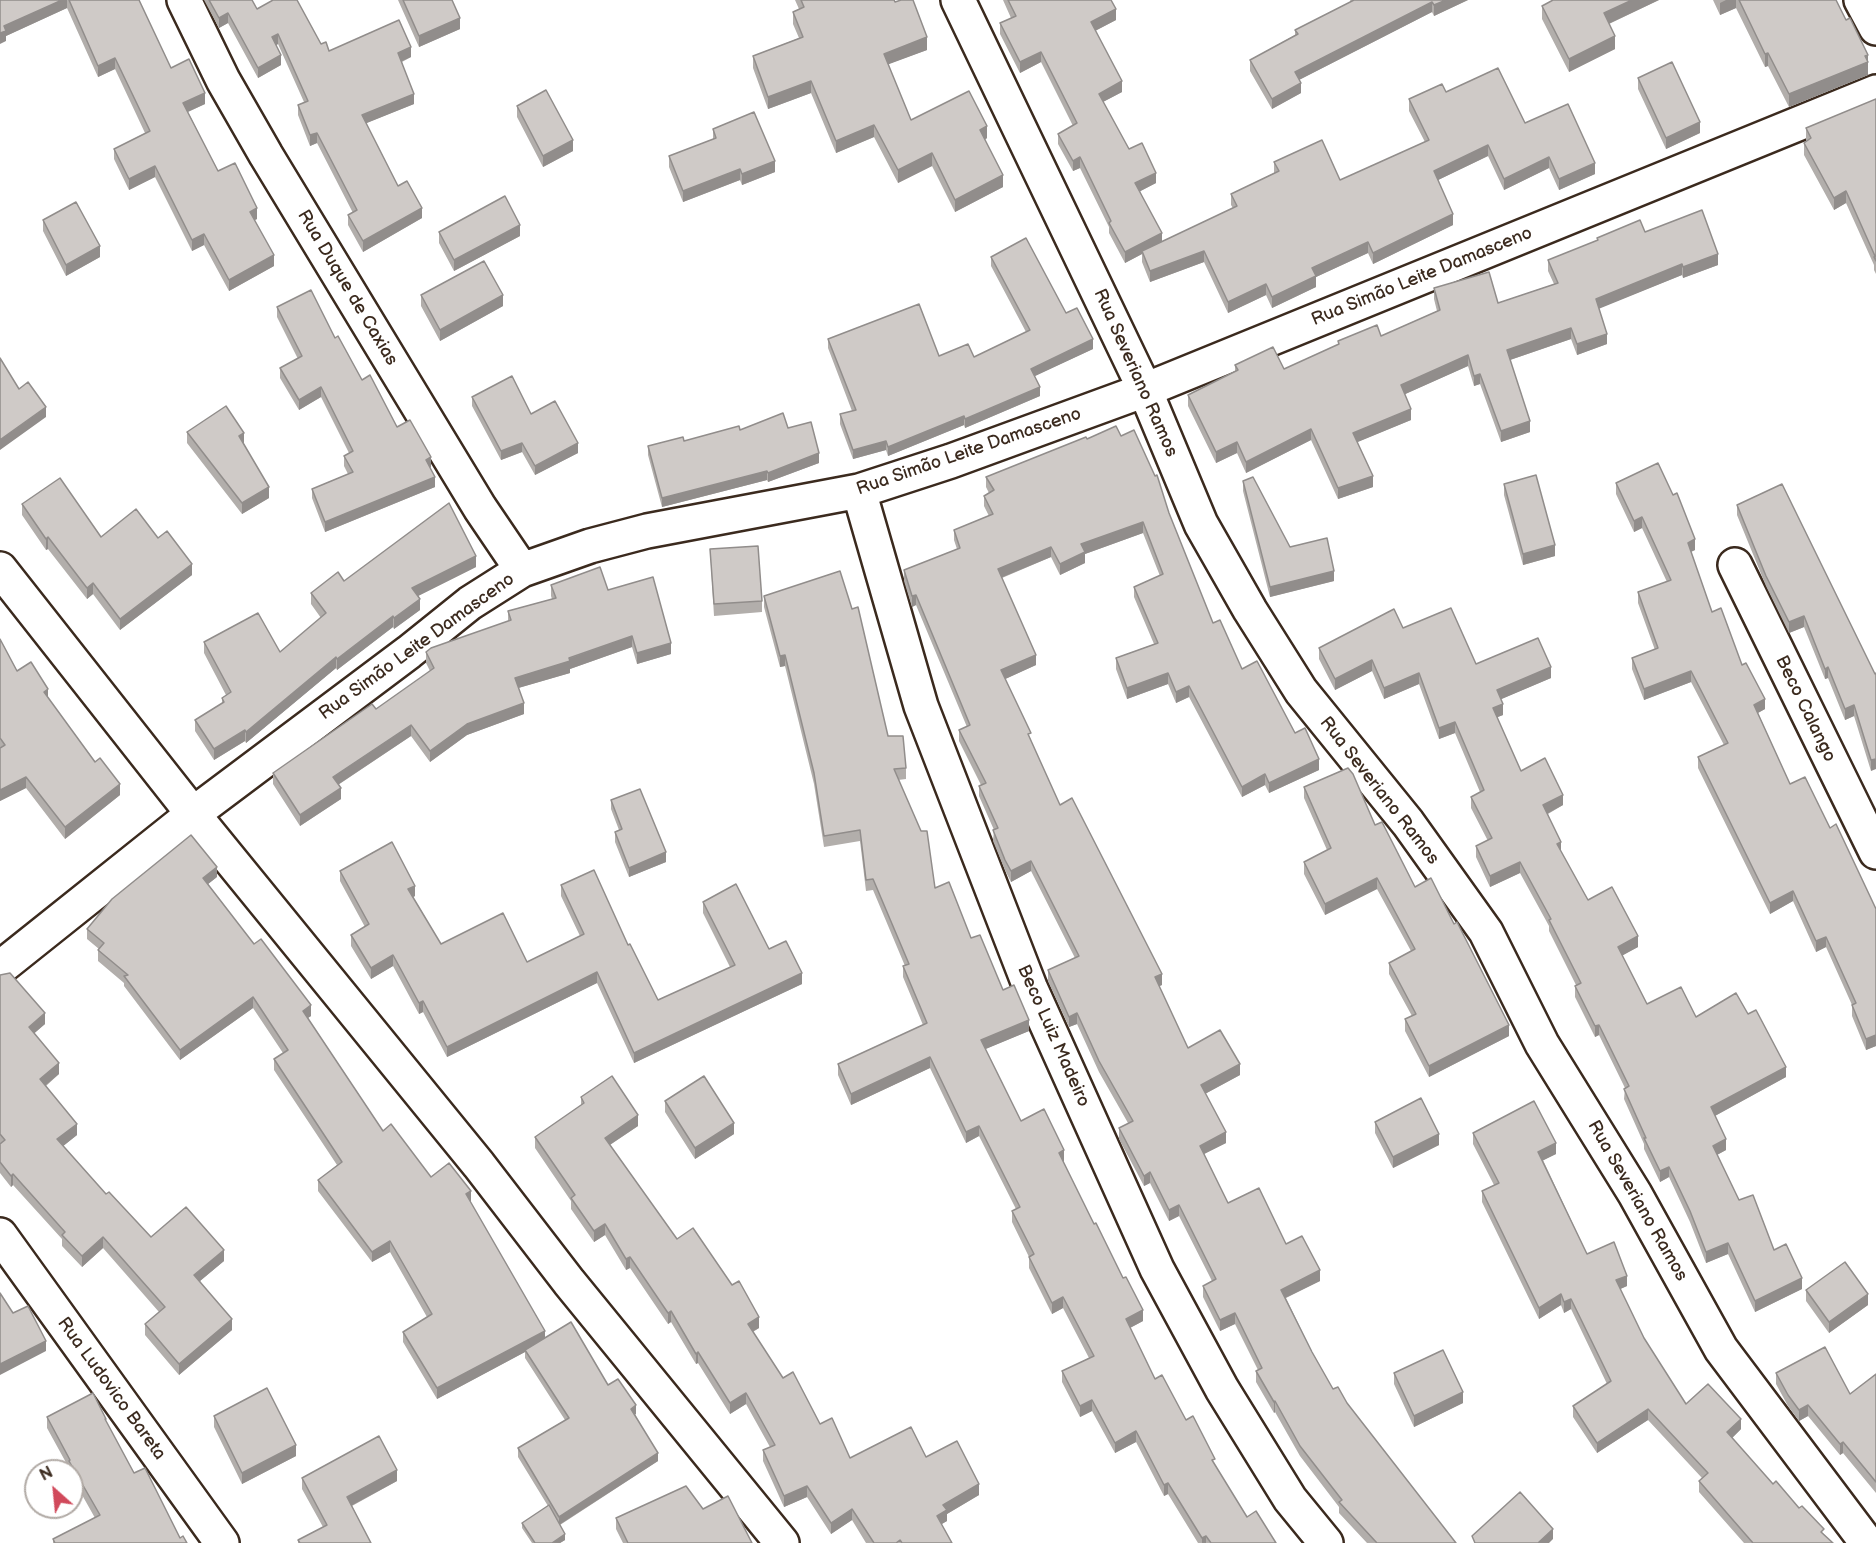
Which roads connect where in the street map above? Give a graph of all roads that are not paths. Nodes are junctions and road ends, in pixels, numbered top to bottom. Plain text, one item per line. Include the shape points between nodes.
1 (184, 0) edge
2 (958, 0) edge
3 (1861, 0) edge
4 (1876, 28) edge
5 (1876, 92) edge
6 (1145, 390) junction
7 (859, 491) junction
8 (1735, 565) dead end
9 (0, 569) edge
10 (522, 570) junction
11 (193, 814) junction
12 (1876, 852) edge
13 (0, 968) edge
14 (0, 1235) edge
15 (222, 1543) edge
16 (782, 1543) edge
17 (1326, 1543) edge
18 (1867, 1543) edge

1 - 10 street, Rua Duque de Caxias via 223,80 266,154 480,508
2 - 6 street, Rua Severiano Ramos
3 - 4 street
5 - 6 street, Rua Simão Leite Damasceno
6 - 7 street, Rua Simão Leite Damasceno
6 - 18 street, Rua Severiano Ramos via 1201,524 1295,682 1407,823 1486,932 1542,1044 1635,1194 1721,1348
7 - 10 street, Rua Simão Leite Damasceno via 647,531
7 - 17 street, Beco Luiz Madeiro via 921,706 1035,998 1157,1269 1222,1389 1290,1499
8 - 12 street, Beco Calango
9 - 11 street
10 - 11 street, Rua Simão Leite Damasceno via 470,603
11 - 13 street, Rua Simão Leite Damasceno
11 - 16 street
14 - 15 street, Rua Ludovico Bareta

